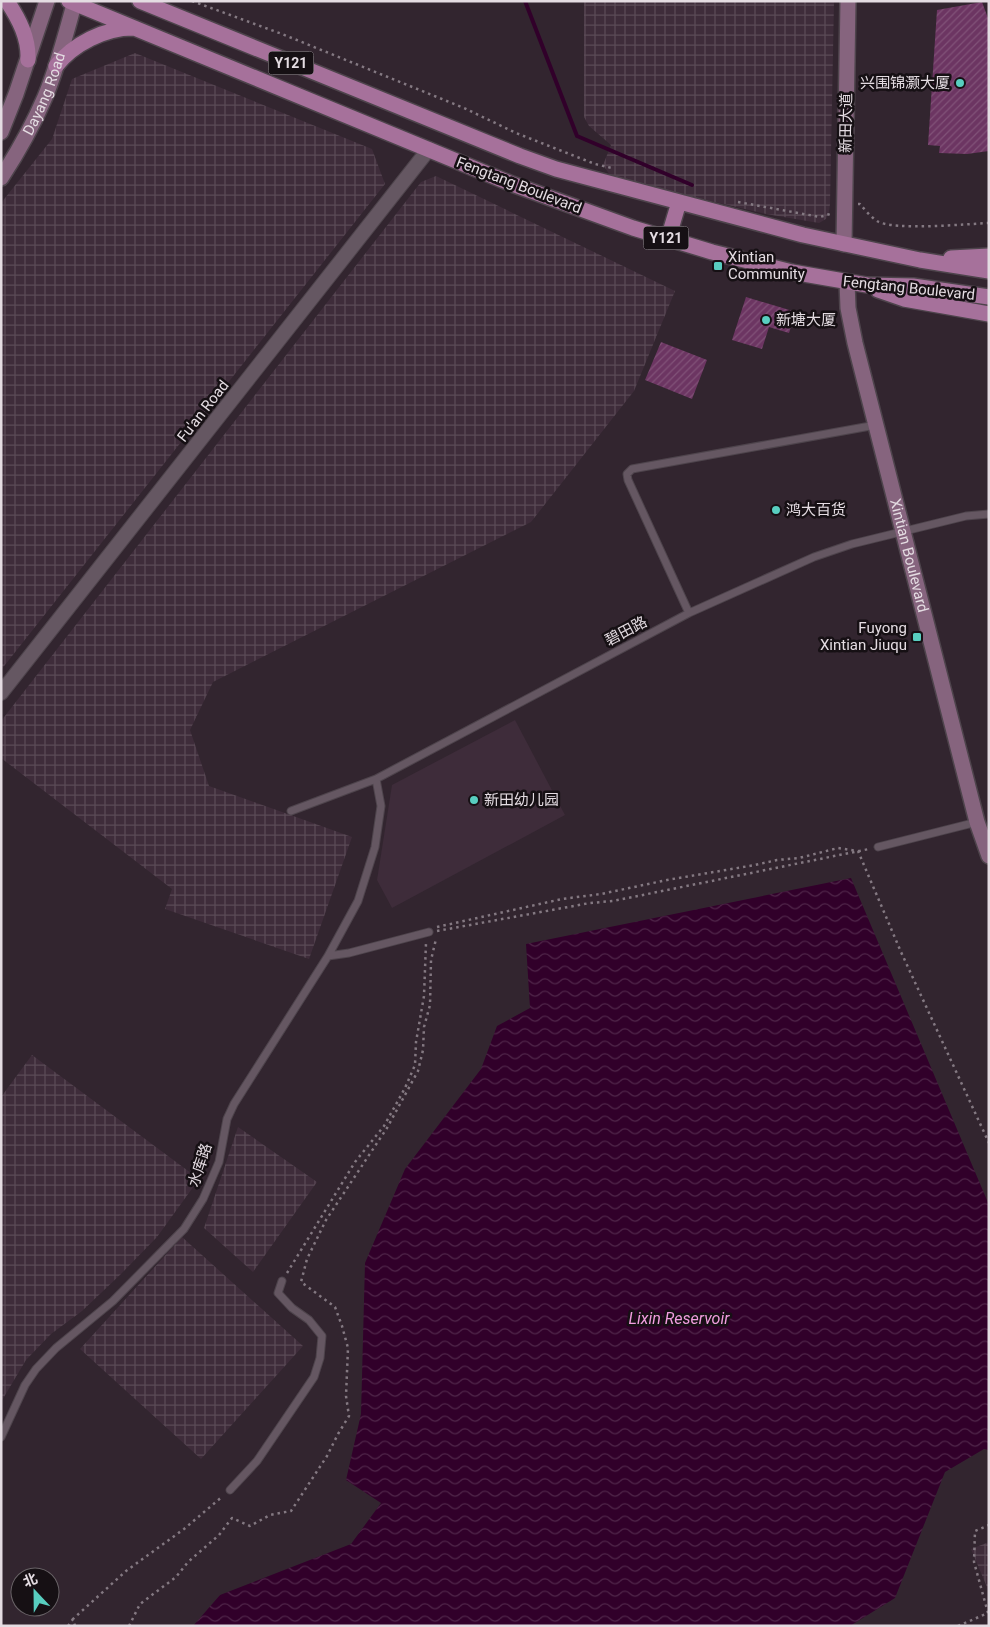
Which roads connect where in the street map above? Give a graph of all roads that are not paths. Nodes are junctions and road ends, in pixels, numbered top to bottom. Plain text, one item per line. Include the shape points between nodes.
1 (7, 1) edge
2 (47, 1) edge
3 (140, 1) edge
4 (848, 1) edge
5 (73, 2) edge
6 (137, 29) junction
7 (28, 60) junction
8 (56, 66) junction
9 (1, 132) edge
10 (429, 149) junction
11 (1, 178) edge
12 (679, 202) junction
13 (668, 239) junction
14 (844, 244) junction
15 (989, 256) edge
16 (920, 260) junction
17 (989, 271) edge
18 (847, 282) junction
19 (867, 285) junction
20 (989, 297) edge
21 (989, 314) edge
22 (876, 425) junction
23 (989, 514) edge
24 (903, 531) junction
25 (690, 613) junction
26 (1, 693) edge
27 (376, 779) junction
28 (291, 811) dead end
29 (977, 822) junction
30 (878, 847) road end
31 (989, 856) edge
32 (432, 932) road end
33 (328, 956) junction
34 (282, 1281) road end
35 (1, 1438) edge
36 (230, 1490) road end

1 - 7 main road via 25,36
2 - 7 street, Dayang Road
3 - 12 main road, Fengtang Boulevard / Y121 via 520,156 597,181
4 - 14 street, 新田大道
5 - 6 main road, Fengtang Boulevard / Y121
5 - 8 street, Dayang Road
6 - 8 main road via 115,30 99,36 74,49
6 - 10 main road, Fengtang Boulevard / Y121
7 - 9 street, Dayang Road
8 - 11 street, Dayang Road via 38,113
10 - 13 main road, Fengtang Boulevard / Y121 via 527,189
10 - 26 street, Fu'an Road
12 - 13 main road
12 - 14 main road, Fengtang Boulevard / Y121
13 - 18 main road, Fengtang Boulevard / Y121 via 752,263
14 - 16 main road, Fengtang Boulevard / Y121
15 - 16 main road
16 - 17 main road, Fengtang Boulevard / Y121
18 - 19 main road, Fengtang Boulevard / Y121
18 - 22 street, Xintian Boulevard via 851,325
19 - 20 main road, Fengtang Boulevard / Y121 via 913,286
19 - 21 main road via 904,299
22 - 24 street, Xintian Boulevard
22 - 25 lane via 632,469 627,474
23 - 24 lane, 碧田路
24 - 25 lane, 碧田路 via 814,557
24 - 29 street, Xintian Boulevard
25 - 27 lane, 碧田路
27 - 28 lane, 碧田路
27 - 33 lane, 水库路 via 381,806 375,847 358,901
29 - 30 lane
29 - 31 street, Xintian Boulevard
32 - 33 lane via 349,954
33 - 35 lane, 水库路 via 226,1119 219,1162 203,1200 184,1229 113,1301 36,1368
34 - 36 lane via 278,1293 322,1336 320,1358 314,1377 257,1461

